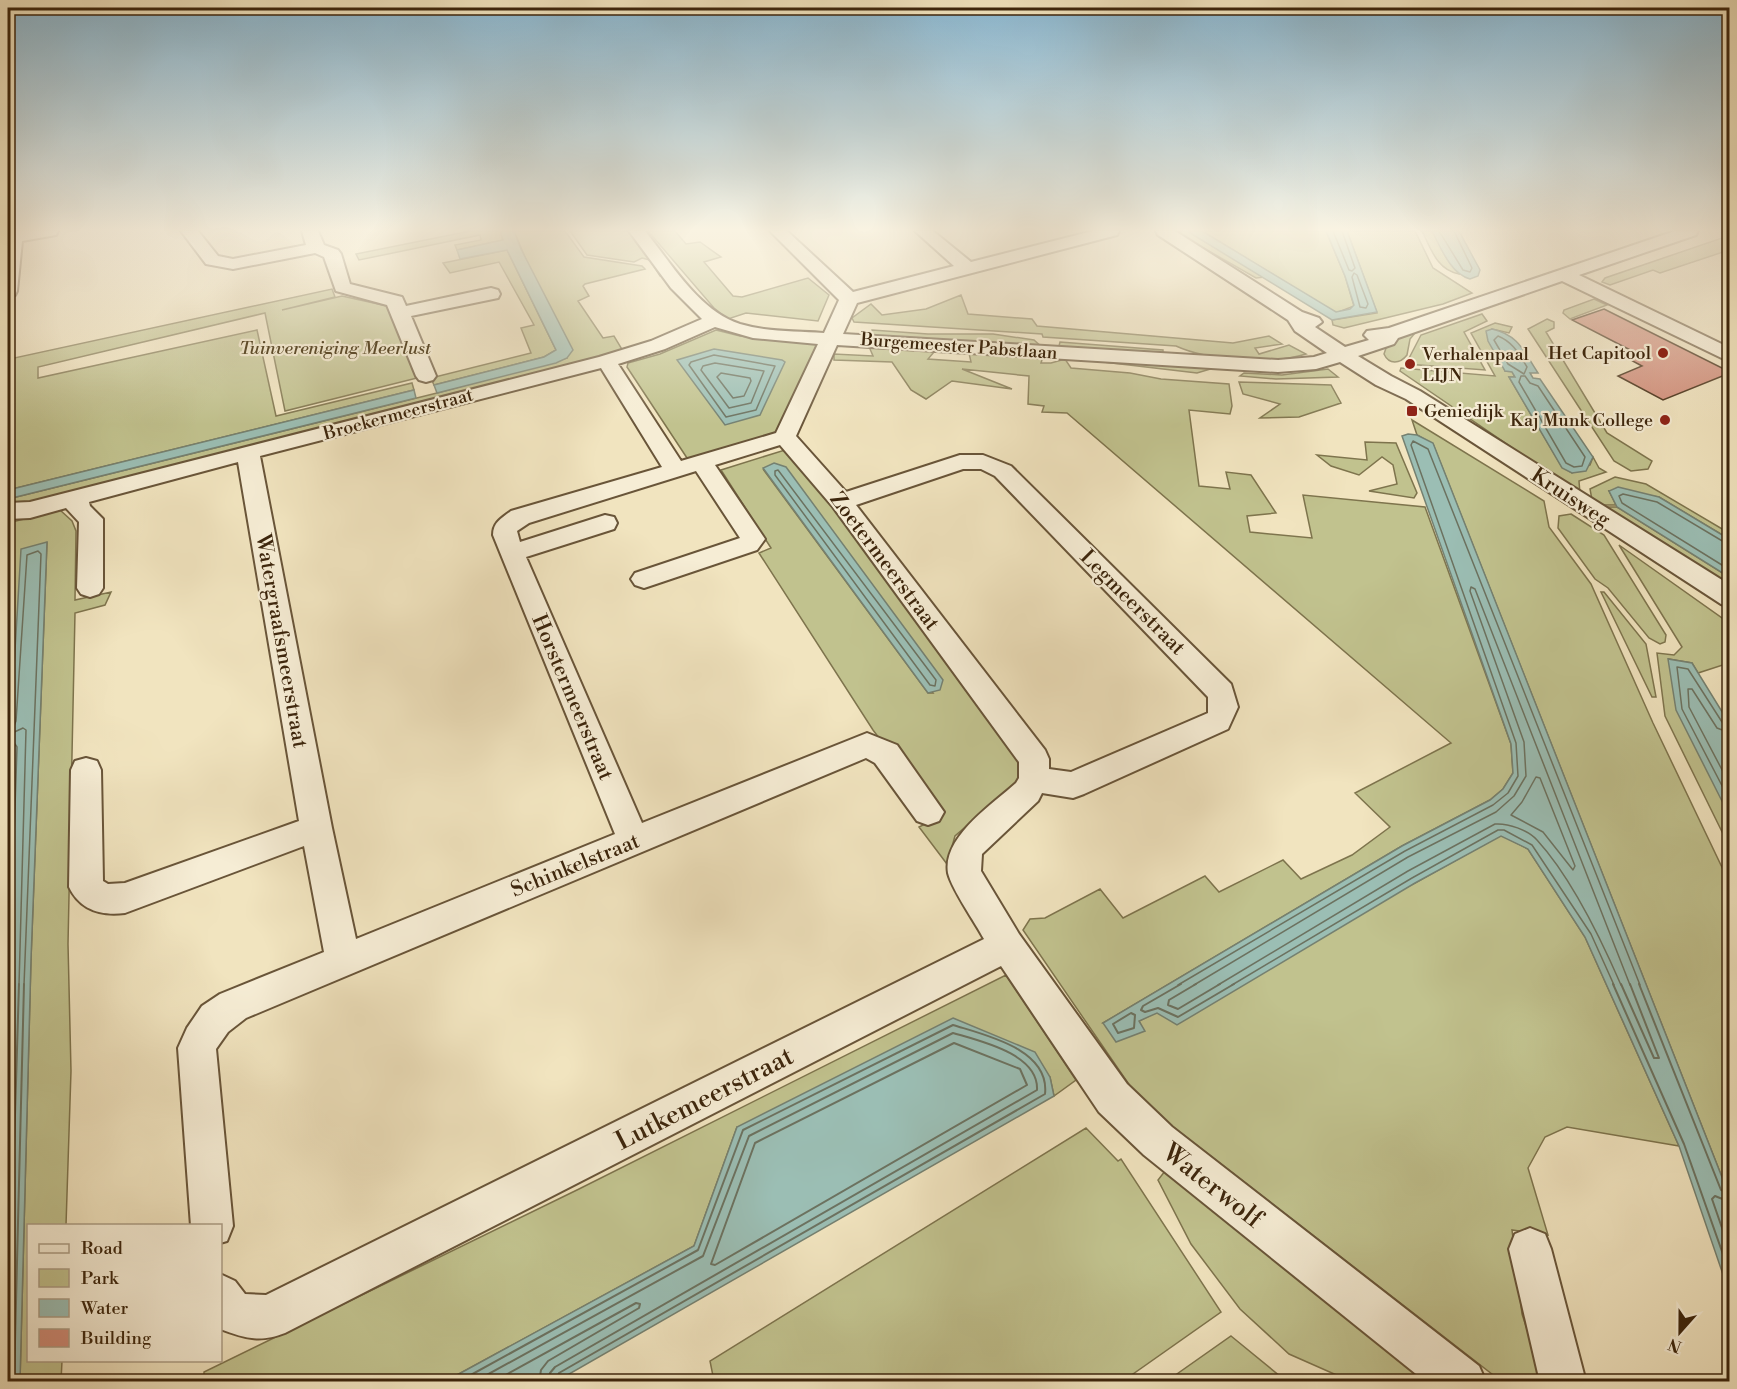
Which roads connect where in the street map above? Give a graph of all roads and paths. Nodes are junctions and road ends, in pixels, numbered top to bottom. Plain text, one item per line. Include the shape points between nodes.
1 (375, 296) edge
2 (482, 296) edge
3 (690, 296) edge
4 (846, 296) edge
5 (861, 296) edge
6 (1239, 296) edge
7 (1253, 296) edge
8 (1502, 296) edge
9 (1607, 296) edge
10 (849, 299) junction
11 (400, 313) junction
12 (715, 320) junction
13 (1290, 323) junction
14 (831, 338) junction
15 (1344, 350) junction
16 (1730, 356) edge
17 (606, 361) junction
18 (426, 376) dead end
19 (785, 437) junction
20 (248, 453) junction
21 (701, 461) junction
22 (675, 469) junction
23 (77, 498) junction
24 (841, 502) junction
25 (10, 514) edge
26 (605, 523) dead end
27 (512, 553) junction
28 (644, 579) dead end
29 (90, 588) dead end
30 (1730, 598) edge
31 (86, 770) dead end
32 (1034, 779) junction
33 (928, 812) dead end
34 (316, 828) junction
35 (634, 841) junction
36 (1007, 945) junction
37 (343, 959) junction
38 (212, 1224) edge
39 (1530, 1249) dead end
40 (222, 1299) edge
41 (1463, 1382) edge
42 (1563, 1382) edge

1 - 11 street via 395,301
2 - 11 street
3 - 12 street, Burgemeester Pabstlaan
4 - 10 street
5 - 10 street
6 - 13 street, Kruisweg via 1270,317
7 - 13 street, Kruisweg
8 - 15 street, Burgemeester Pabstlaan via 1391,333 1387,340
9 - 16 street
10 - 14 street
11 - 18 street
12 - 14 street, Burgemeester Pabstlaan via 748,332
12 - 17 street, Broekermeerstraat via 658,345
13 - 15 street, Kruisweg
14 - 15 street, Burgemeester Pabstlaan via 1288,364 1314,364
14 - 19 street
15 - 30 street, Kruisweg via 1389,386 1413,395
17 - 20 street, Broekermeerstraat
17 - 22 street
19 - 21 street, Horstermeerstraat
19 - 24 street, Zoetermeerstraat
20 - 23 street, Broekermeerstraat
20 - 34 street, Watergraafsmeerstraat
21 - 22 street, Horstermeerstraat
21 - 28 street via 753,540
22 - 27 street, Horstermeerstraat via 520,517 505,528
23 - 25 street, Broekermeerstraat
23 - 29 street via 78,508 91,519
24 - 32 street, Zoetermeerstraat via 1034,759
24 - 32 street, Legmeerstraat via 960,462 990,463 1221,692 1224,713 1218,721 1072,785
26 - 27 street
27 - 35 street, Horstermeerstraat
31 - 34 street via 86,887 94,896 108,900 125,898
32 - 36 street via 1027,792 969,846 963,859 965,874
33 - 35 street, Schinkelstraat via 886,754 867,745
34 - 37 street, Watergraafsmeerstraat
35 - 37 street, Schinkelstraat
36 - 40 street, Lutkemeerstraat via 268,1317 252,1318 231,1311
36 - 41 street, Waterwolf via 1113,1098 1158,1141
37 - 38 street, Schinkelstraat via 232,1006 204,1030 197,1048
39 - 42 street

